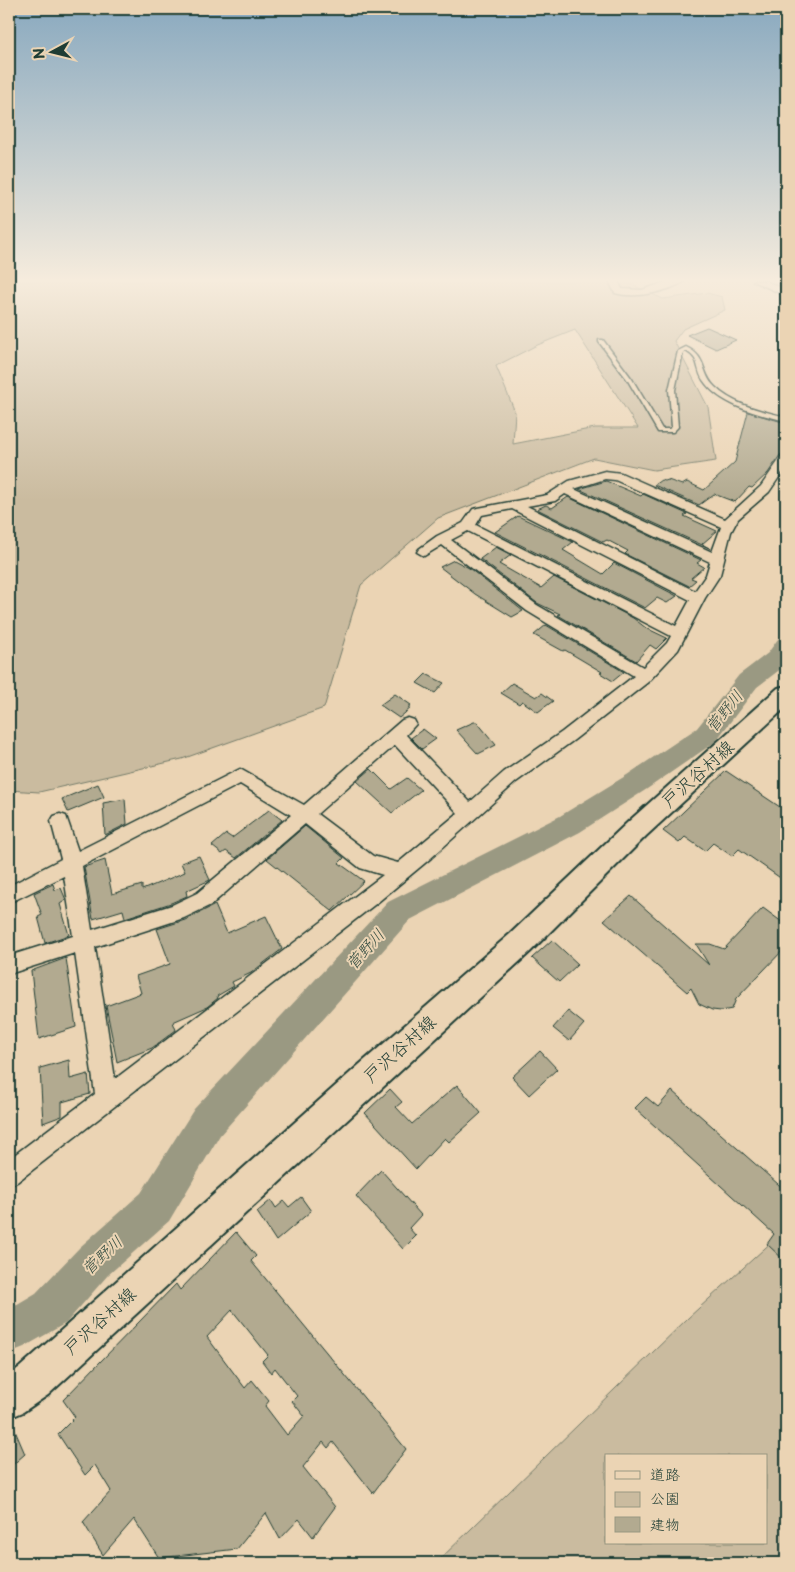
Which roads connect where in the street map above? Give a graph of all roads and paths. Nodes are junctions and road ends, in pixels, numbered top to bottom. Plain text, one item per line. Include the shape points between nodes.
1 (611, 354) edge
2 (680, 354) edge
3 (695, 354) edge
4 (786, 419) edge
5 (786, 459) edge
6 (564, 489) junction
7 (514, 505) junction
8 (728, 525) junction
9 (468, 526) junction
10 (442, 539) junction
11 (424, 552) dead end
12 (717, 560) junction
13 (698, 598) junction
14 (679, 634) junction
15 (645, 674) junction
16 (786, 694) edge
17 (469, 813) junction
18 (305, 814) junction
19 (60, 821) dead end
20 (72, 863) junction
21 (400, 872) junction
22 (9, 895) edge
23 (84, 942) junction
24 (9, 965) edge
25 (107, 1099) junction
26 (9, 1174) edge
27 (9, 1398) edge

1 - 2 lane via 660,430 672,431 675,426 672,390
3 - 4 lane via 713,390 723,397
5 - 8 street via 765,489
6 - 7 street via 551,498
6 - 8 street via 605,474 617,476
6 - 12 street
7 - 9 street via 478,512
7 - 13 street
8 - 12 street
9 - 10 street
9 - 14 street
10 - 11 street
10 - 15 street via 532,608
12 - 13 street via 713,575
13 - 14 street
14 - 15 street via 673,646
15 - 17 street via 568,736 510,777
16 - 27 main road, 戸沢谷村線 via 637,829 520,943 34,1381
17 - 18 street via 402,729
17 - 21 street
18 - 20 street via 240,776
18 - 21 street via 367,862
18 - 23 street via 204,899 177,912
19 - 20 street
20 - 22 street
20 - 23 street
21 - 25 street
23 - 24 street
23 - 25 street
25 - 26 street

